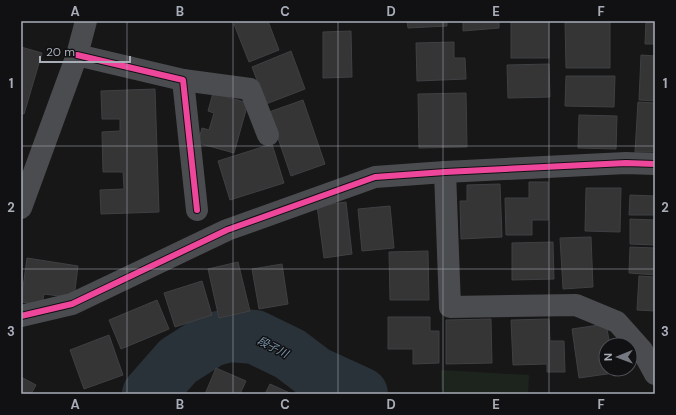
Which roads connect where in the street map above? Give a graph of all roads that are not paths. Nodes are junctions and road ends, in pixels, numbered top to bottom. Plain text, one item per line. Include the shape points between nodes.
1 (86, 21) edge
2 (77, 55) junction
3 (183, 80) junction
4 (268, 135) dead end
5 (655, 164) edge
6 (445, 172) junction
7 (21, 208) edge
8 (197, 210) dead end
9 (21, 316) edge
10 (655, 374) edge

1 - 2 street
2 - 3 street
2 - 7 street
3 - 4 street via 250,89
3 - 8 street
5 - 6 street via 626,163
6 - 9 street via 375,177 227,230 72,304
6 - 10 street via 450,307 576,304 617,322 642,350

